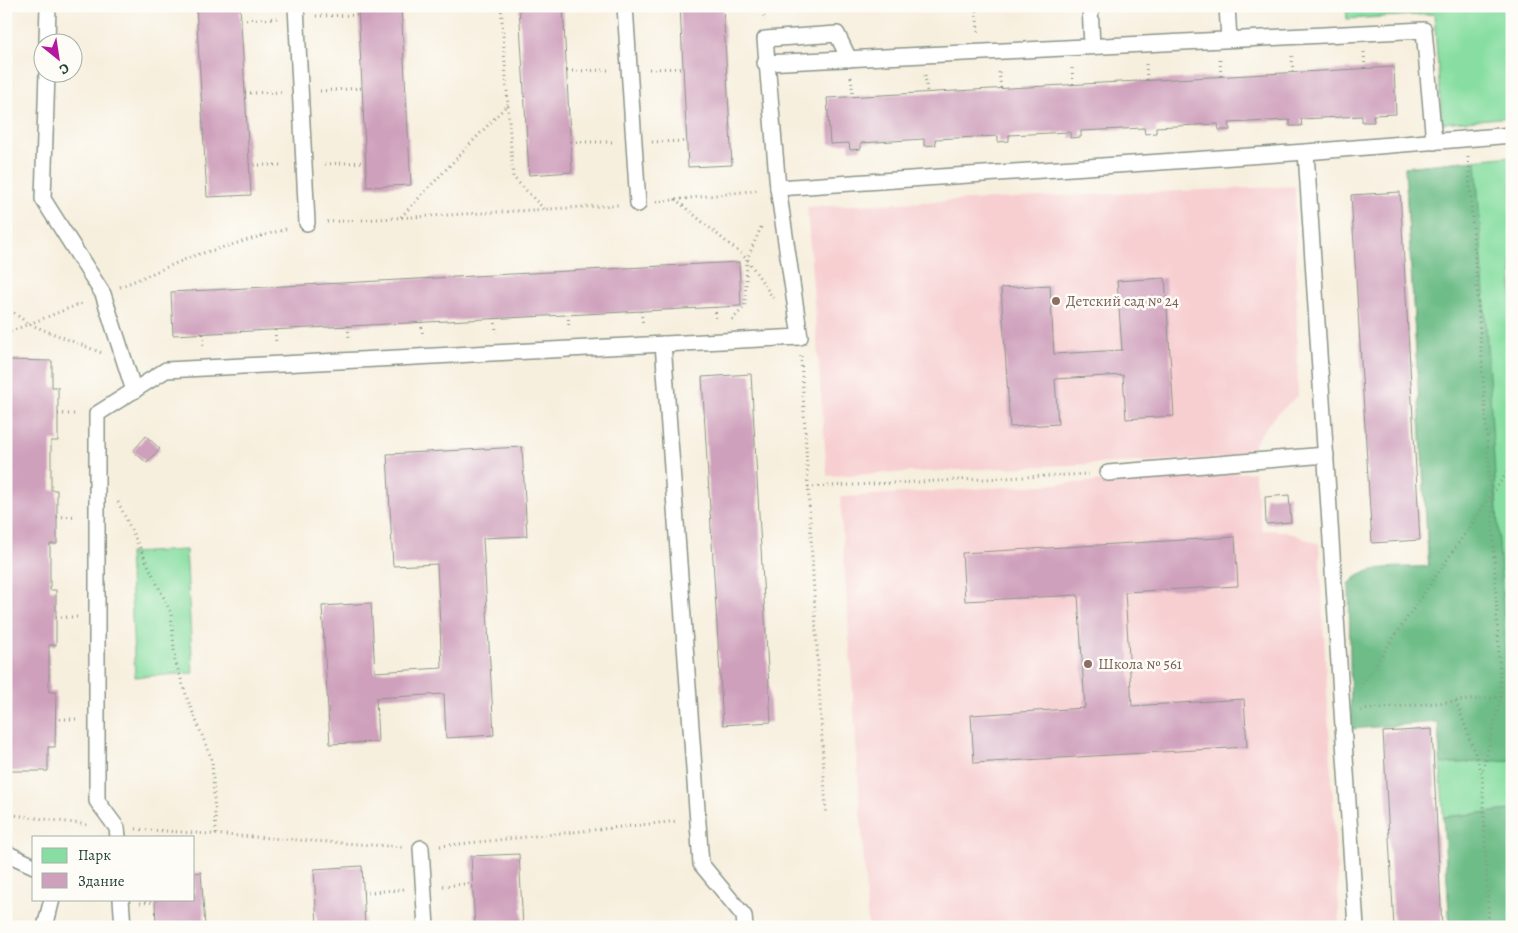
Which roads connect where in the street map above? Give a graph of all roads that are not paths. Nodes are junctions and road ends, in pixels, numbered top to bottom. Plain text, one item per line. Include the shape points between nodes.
1 (48, 6) edge
2 (625, 6) edge
3 (1090, 6) edge
4 (1227, 6) edge
5 (296, 12) edge
6 (48, 32) edge
7 (1229, 39) junction
8 (1092, 46) junction
9 (849, 59) junction
10 (766, 63) junction
11 (47, 82) edge
12 (1512, 135) edge
13 (1434, 142) junction
14 (1306, 152) junction
15 (778, 188) junction
16 (638, 204) road end
17 (307, 223) road end
18 (663, 344) junction
19 (134, 391) junction
20 (1326, 455) junction
21 (1108, 473) road end
22 (118, 832) edge
23 (421, 848) road end
24 (6, 853) edge
25 (32, 865) edge
26 (52, 900) edge
27 (121, 900) edge
28 (45, 927) edge
29 (122, 927) edge
30 (426, 927) edge
31 (744, 927) edge
32 (1356, 927) edge

1 - 6 lane
2 - 16 lane
3 - 8 lane
4 - 7 lane
5 - 17 lane
7 - 8 lane
7 - 13 lane via 1424,30
8 - 9 lane
9 - 10 lane
9 - 10 lane via 837,34 765,39
10 - 15 lane
11 - 19 lane via 44,199 103,294
12 - 13 lane
13 - 14 lane
14 - 15 lane
14 - 20 lane
15 - 18 lane via 800,336
18 - 19 lane via 166,370
18 - 31 lane via 701,864 744,916
19 - 22 lane via 97,414 97,801
20 - 21 lane
20 - 32 lane
23 - 30 lane
24 - 25 lane
26 - 28 lane
27 - 29 lane

